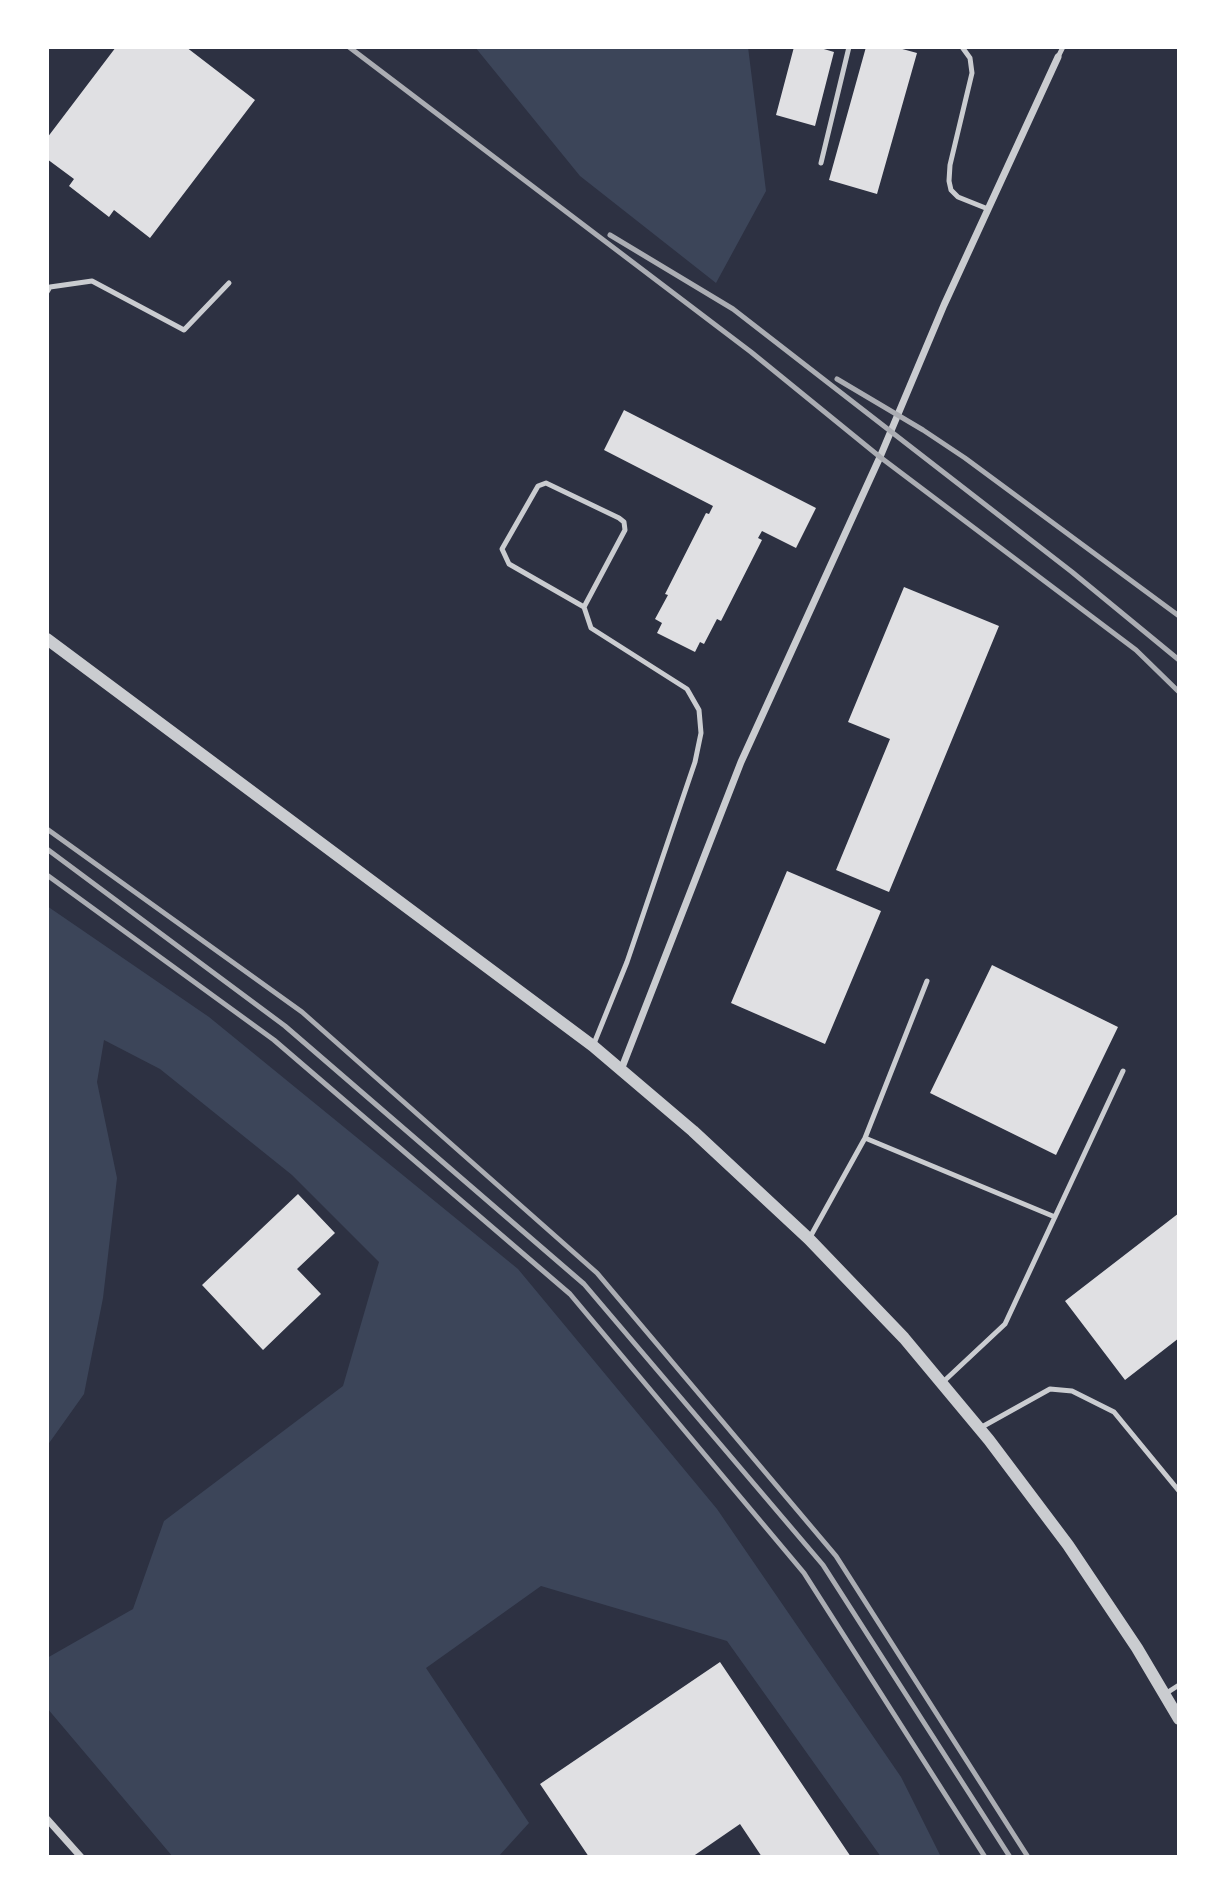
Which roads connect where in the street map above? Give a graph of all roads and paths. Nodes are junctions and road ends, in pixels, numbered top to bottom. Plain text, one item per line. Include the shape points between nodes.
1 (849, 47) edge
2 (962, 47) edge
3 (1063, 47) edge
4 (1058, 57) joint
5 (821, 163) dead end
6 (988, 209) junction
7 (229, 284) dead end
8 (47, 292) edge
9 (584, 607) junction
10 (47, 639) edge
11 (928, 981) dead end
12 (593, 1046) junction
13 (621, 1070) junction
14 (1123, 1071) dead end
15 (865, 1138) junction
16 (1055, 1217) junction
17 (809, 1239) junction
18 (942, 1383) junction
19 (980, 1428) junction
20 (1179, 1491) edge
21 (1179, 1685) edge
22 (1164, 1695) junction
23 (1179, 1719) edge
24 (47, 1819) edge
25 (81, 1857) edge

1 - 5 lane
2 - 6 lane via 970,58 972,73 949,181 958,197
3 - 4 lane
4 - 6 street
6 - 13 street via 741,762
7 - 8 lane via 184,330 92,281 50,287
9 - 9 lane via 625,530 624,523 546,483 538,486 502,549 504,556 509,564
9 - 12 lane via 591,628 687,689 699,710 701,733 627,962
10 - 12 street
11 - 15 lane
12 - 13 street
13 - 17 street
14 - 16 lane
15 - 16 lane
15 - 17 lane
16 - 18 lane via 1005,1324
17 - 18 street
18 - 19 street
19 - 20 lane via 1050,1389 1072,1391 1114,1412
19 - 22 street via 1068,1545
21 - 22 lane
22 - 23 street
24 - 25 street

